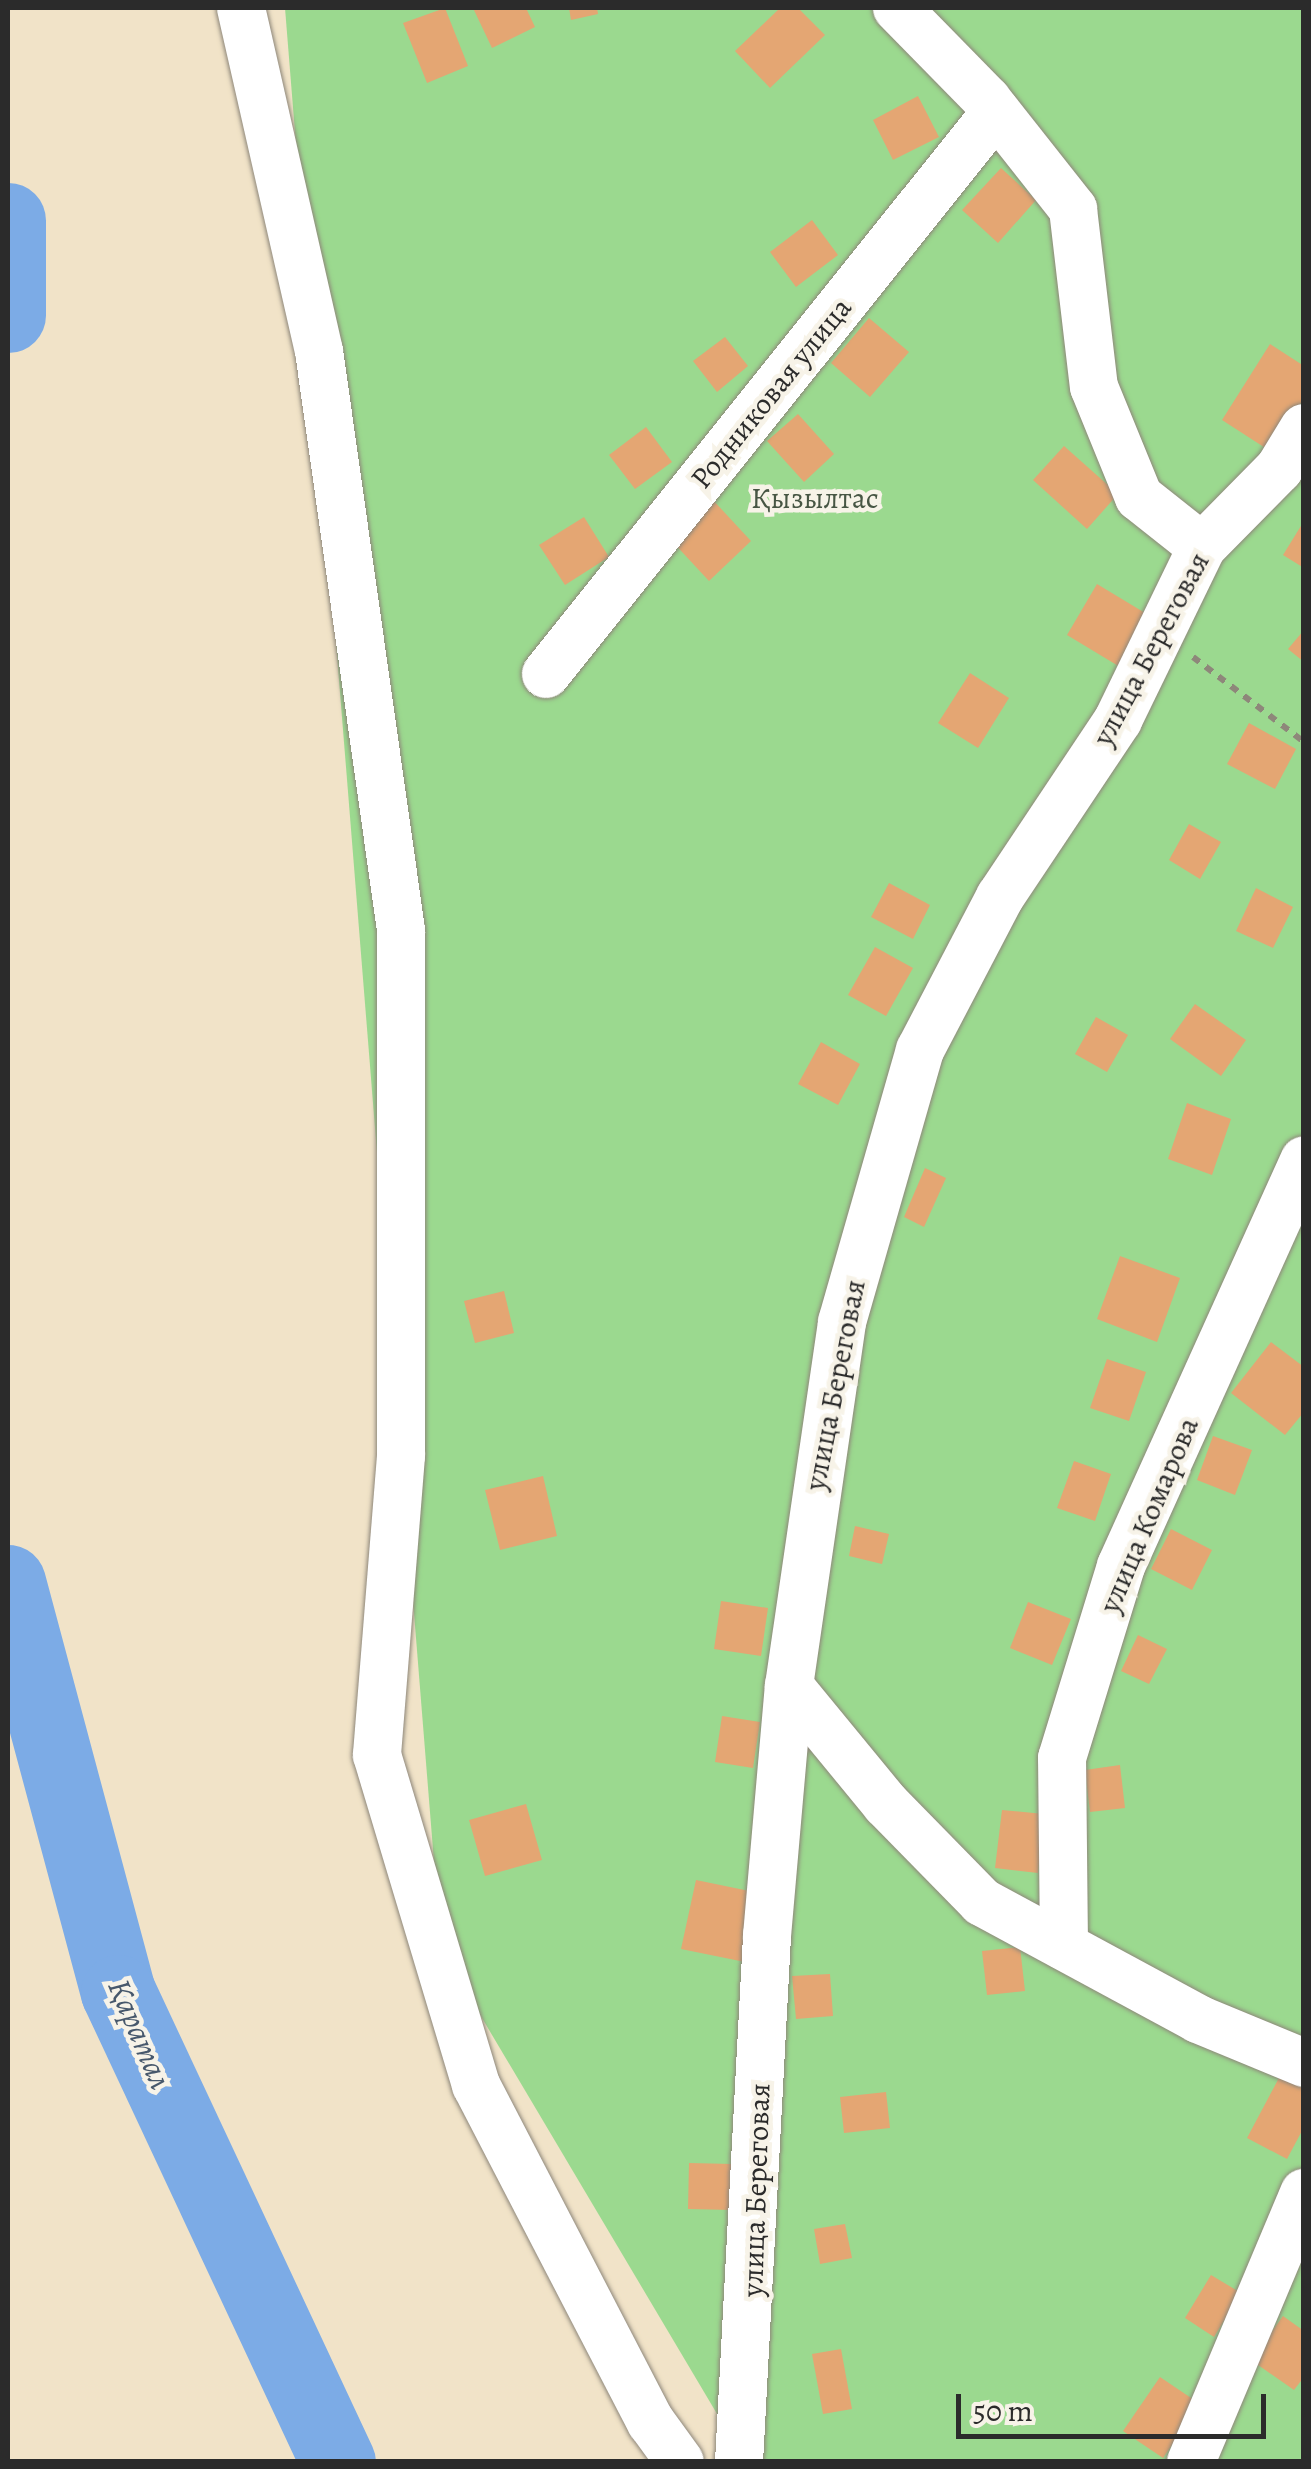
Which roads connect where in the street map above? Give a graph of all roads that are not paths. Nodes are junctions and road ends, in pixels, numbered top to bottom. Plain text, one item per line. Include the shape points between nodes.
1 (241, 8) edge
2 (897, 8) edge
3 (996, 112) junction
4 (1304, 428) edge
5 (1202, 547) junction
6 (546, 674) dead end
7 (1304, 1160) edge
8 (789, 1686) junction
9 (1064, 1946) junction
10 (1304, 2063) edge
11 (1304, 2193) edge
12 (680, 2462) edge
13 (739, 2462) edge
14 (1191, 2462) edge

1 - 12 street via 319,351 401,930 401,1456 377,1755 476,2085 650,2422
2 - 3 street
3 - 5 street via 1073,210 1094,387 1139,497
3 - 6 street, Родниковая улица
4 - 5 street, улица Береговая via 1279,469
5 - 8 street, улица Береговая via 1118,720 1000,898 920,1050 842,1322
7 - 9 street, улица Комарова via 1121,1566 1062,1758
8 - 9 street via 886,1804 982,1902
8 - 13 street, улица Береговая via 767,1936
9 - 10 street via 1198,2019
11 - 14 street

